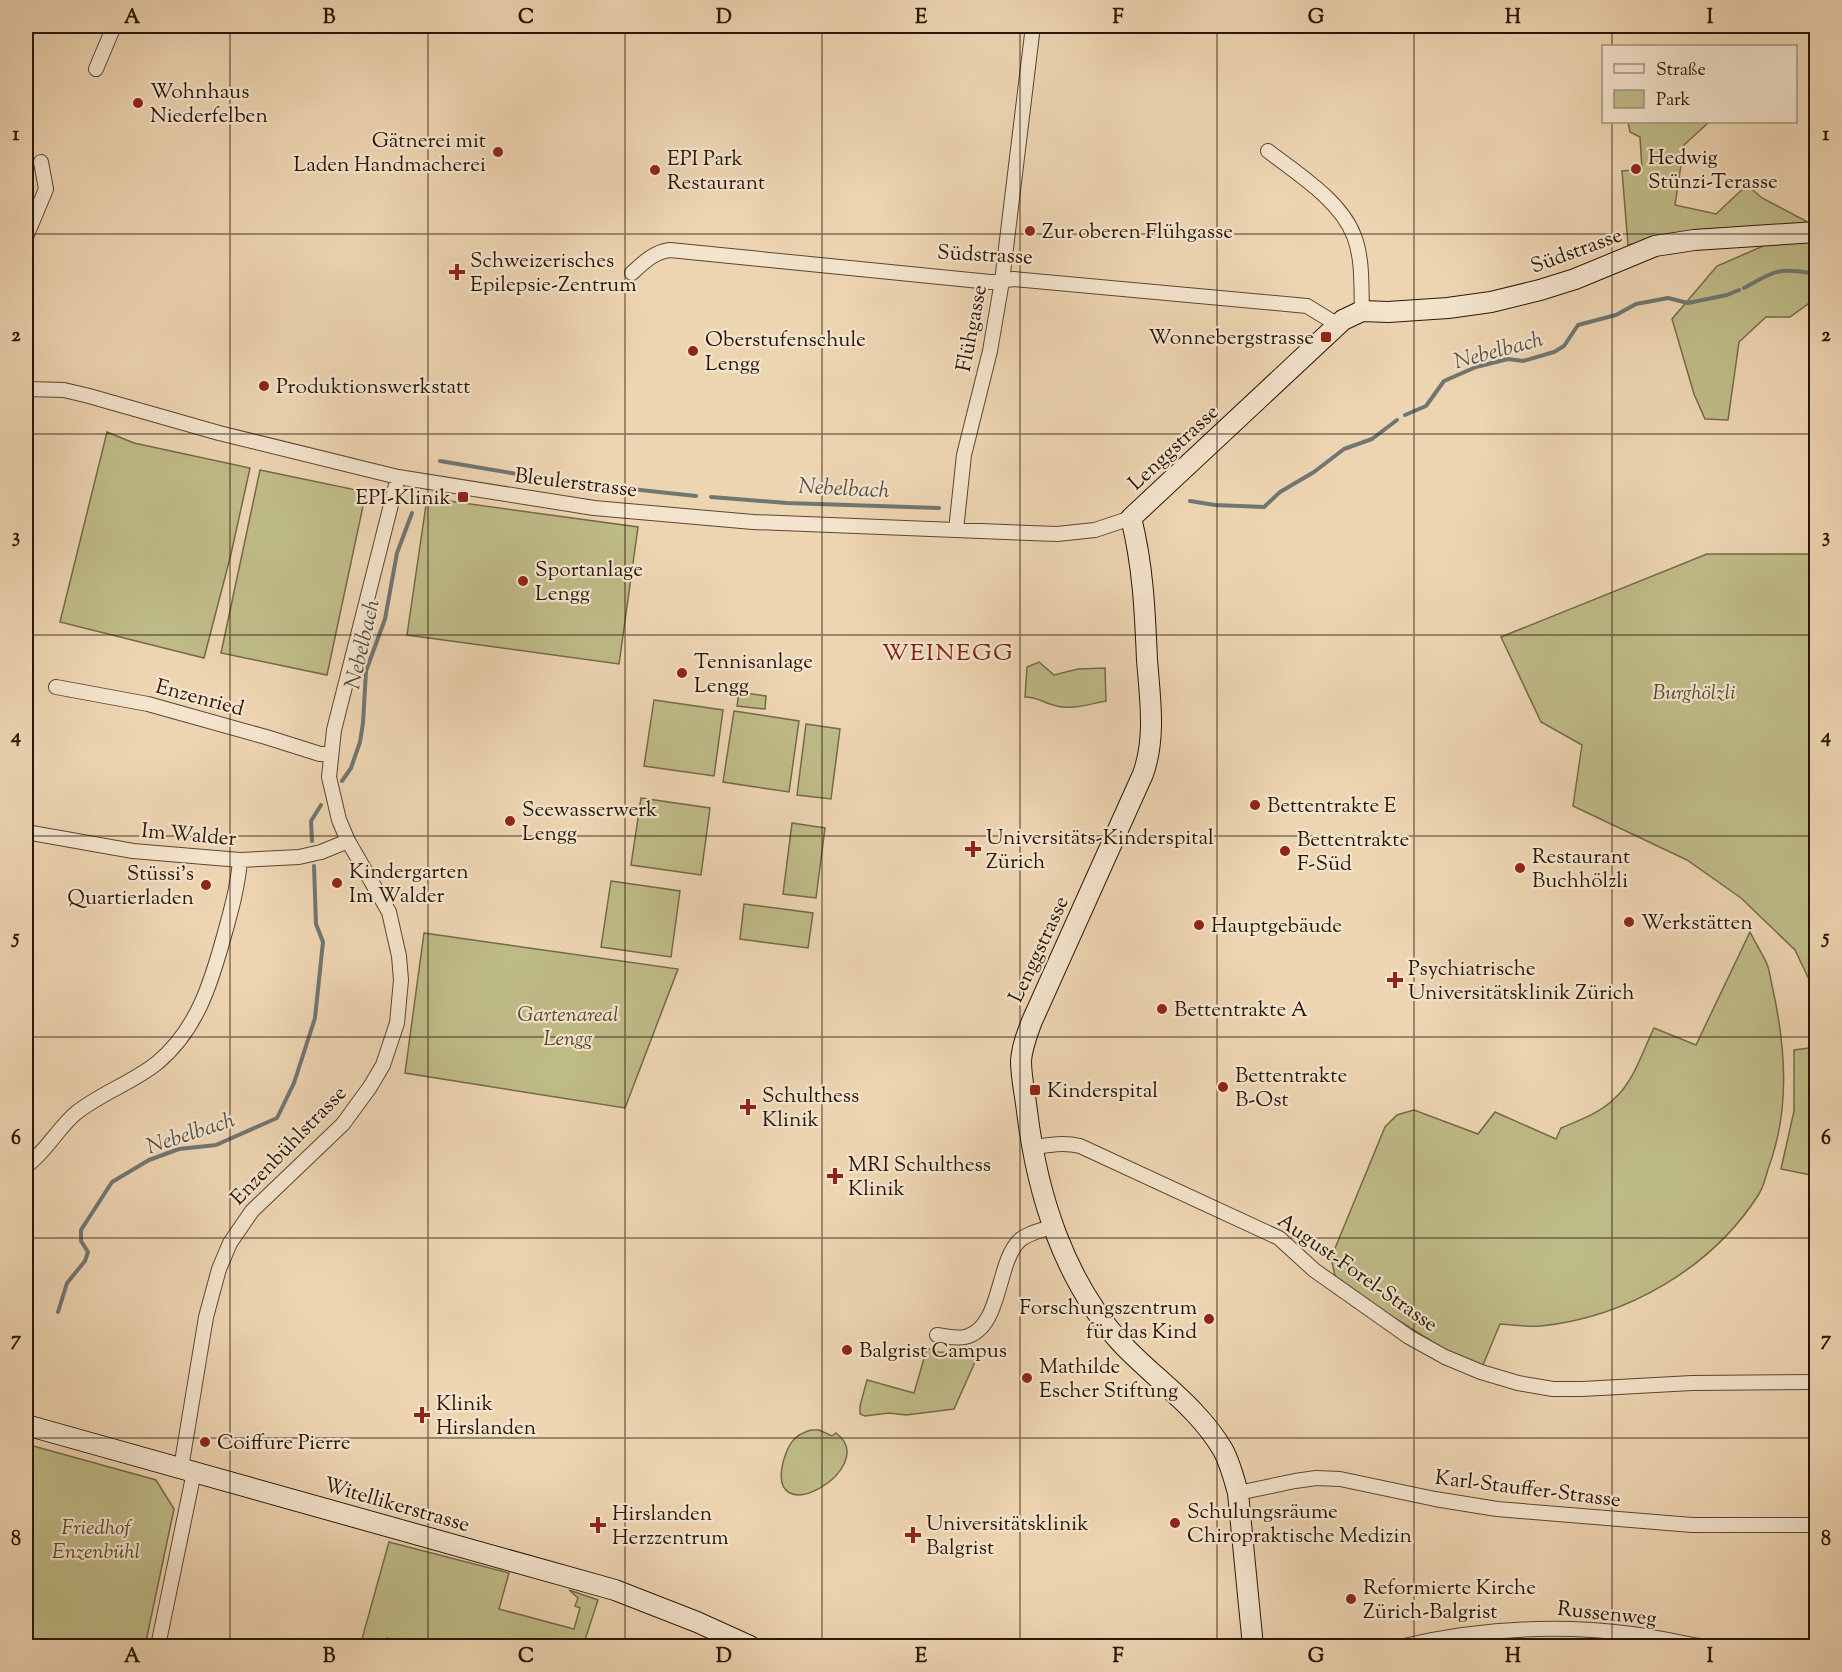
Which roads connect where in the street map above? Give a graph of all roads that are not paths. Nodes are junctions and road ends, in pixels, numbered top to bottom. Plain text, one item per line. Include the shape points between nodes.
1 (114, 26) edge
2 (1033, 26) edge
3 (96, 69) dead end
4 (1268, 151) dead end
5 (40, 162) dead end
6 (1816, 232) edge
7 (26, 237) edge
8 (632, 273) dead end
9 (1002, 281) junction
10 (1351, 316) junction
11 (26, 390) edge
12 (398, 477) junction
13 (1131, 518) junction
14 (956, 530) junction
15 (56, 687) dead end
16 (330, 754) junction
17 (26, 832) edge
18 (348, 841) junction
19 (240, 860) junction
20 (1031, 1149) junction
21 (26, 1166) edge
22 (1054, 1226) junction
23 (937, 1335) dead end
24 (1816, 1382) edge
25 (26, 1425) edge
26 (187, 1470) junction
27 (1238, 1493) junction
28 (1816, 1525) edge
29 (158, 1647) edge
30 (750, 1647) edge
31 (1253, 1647) edge
32 (1404, 1647) edge
33 (1700, 1647) edge

1 - 3 street
2 - 9 street, Flühgasse
4 - 10 street via 1334,205 1350,226 1358,253
5 - 7 street via 46,189
6 - 10 street, Südstrasse via 1659,245 1549,287 1491,302
8 - 9 street, Südstrasse via 660,251 670,250
9 - 10 street, Südstrasse via 1307,306
9 - 14 street, Flühgasse via 990,351 964,454
10 - 13 street, Lenggstrasse
11 - 12 street, Bleulerstrasse via 64,390
12 - 14 street, Bleulerstrasse via 594,507 753,522
12 - 16 street, Enzenbühlstrasse
13 - 14 street, Bleulerstrasse via 1095,530 1057,534
13 - 20 street, Lenggstrasse via 1141,564 1150,752 1024,1044 1021,1060
15 - 16 street, Enzenried via 148,705
16 - 18 street, Enzenbühlstrasse via 334,804
17 - 19 street, Im Walder via 133,851
18 - 19 street, Im Walder via 299,857
18 - 26 street, Enzenbühlstrasse via 389,912 401,980 397,1023 383,1065 343,1124 252,1211 230,1243 206,1317
19 - 21 street via 220,952 189,1028 145,1072 75,1114
20 - 22 street, Lenggstrasse
20 - 24 street, August-Forel-Strasse via 1051,1144 1080,1146 1279,1238 1314,1270 1409,1337 1445,1357 1496,1377 1552,1389
22 - 23 street via 1024,1238 1014,1248 989,1316 978,1331 963,1337
22 - 27 street, Lenggstrasse via 1072,1270 1099,1316 1208,1428 1232,1470
25 - 26 street, Witellikerstrasse
26 - 29 street, Enzenbühlstrasse
26 - 30 street, Witellikerstrasse via 615,1590
27 - 28 street, Karl-Stauffer-Strasse via 1294,1481 1340,1479 1497,1509 1692,1525
27 - 31 street, Lenggstrasse
32 - 33 street, Russenweg via 1543,1628 1633,1634

